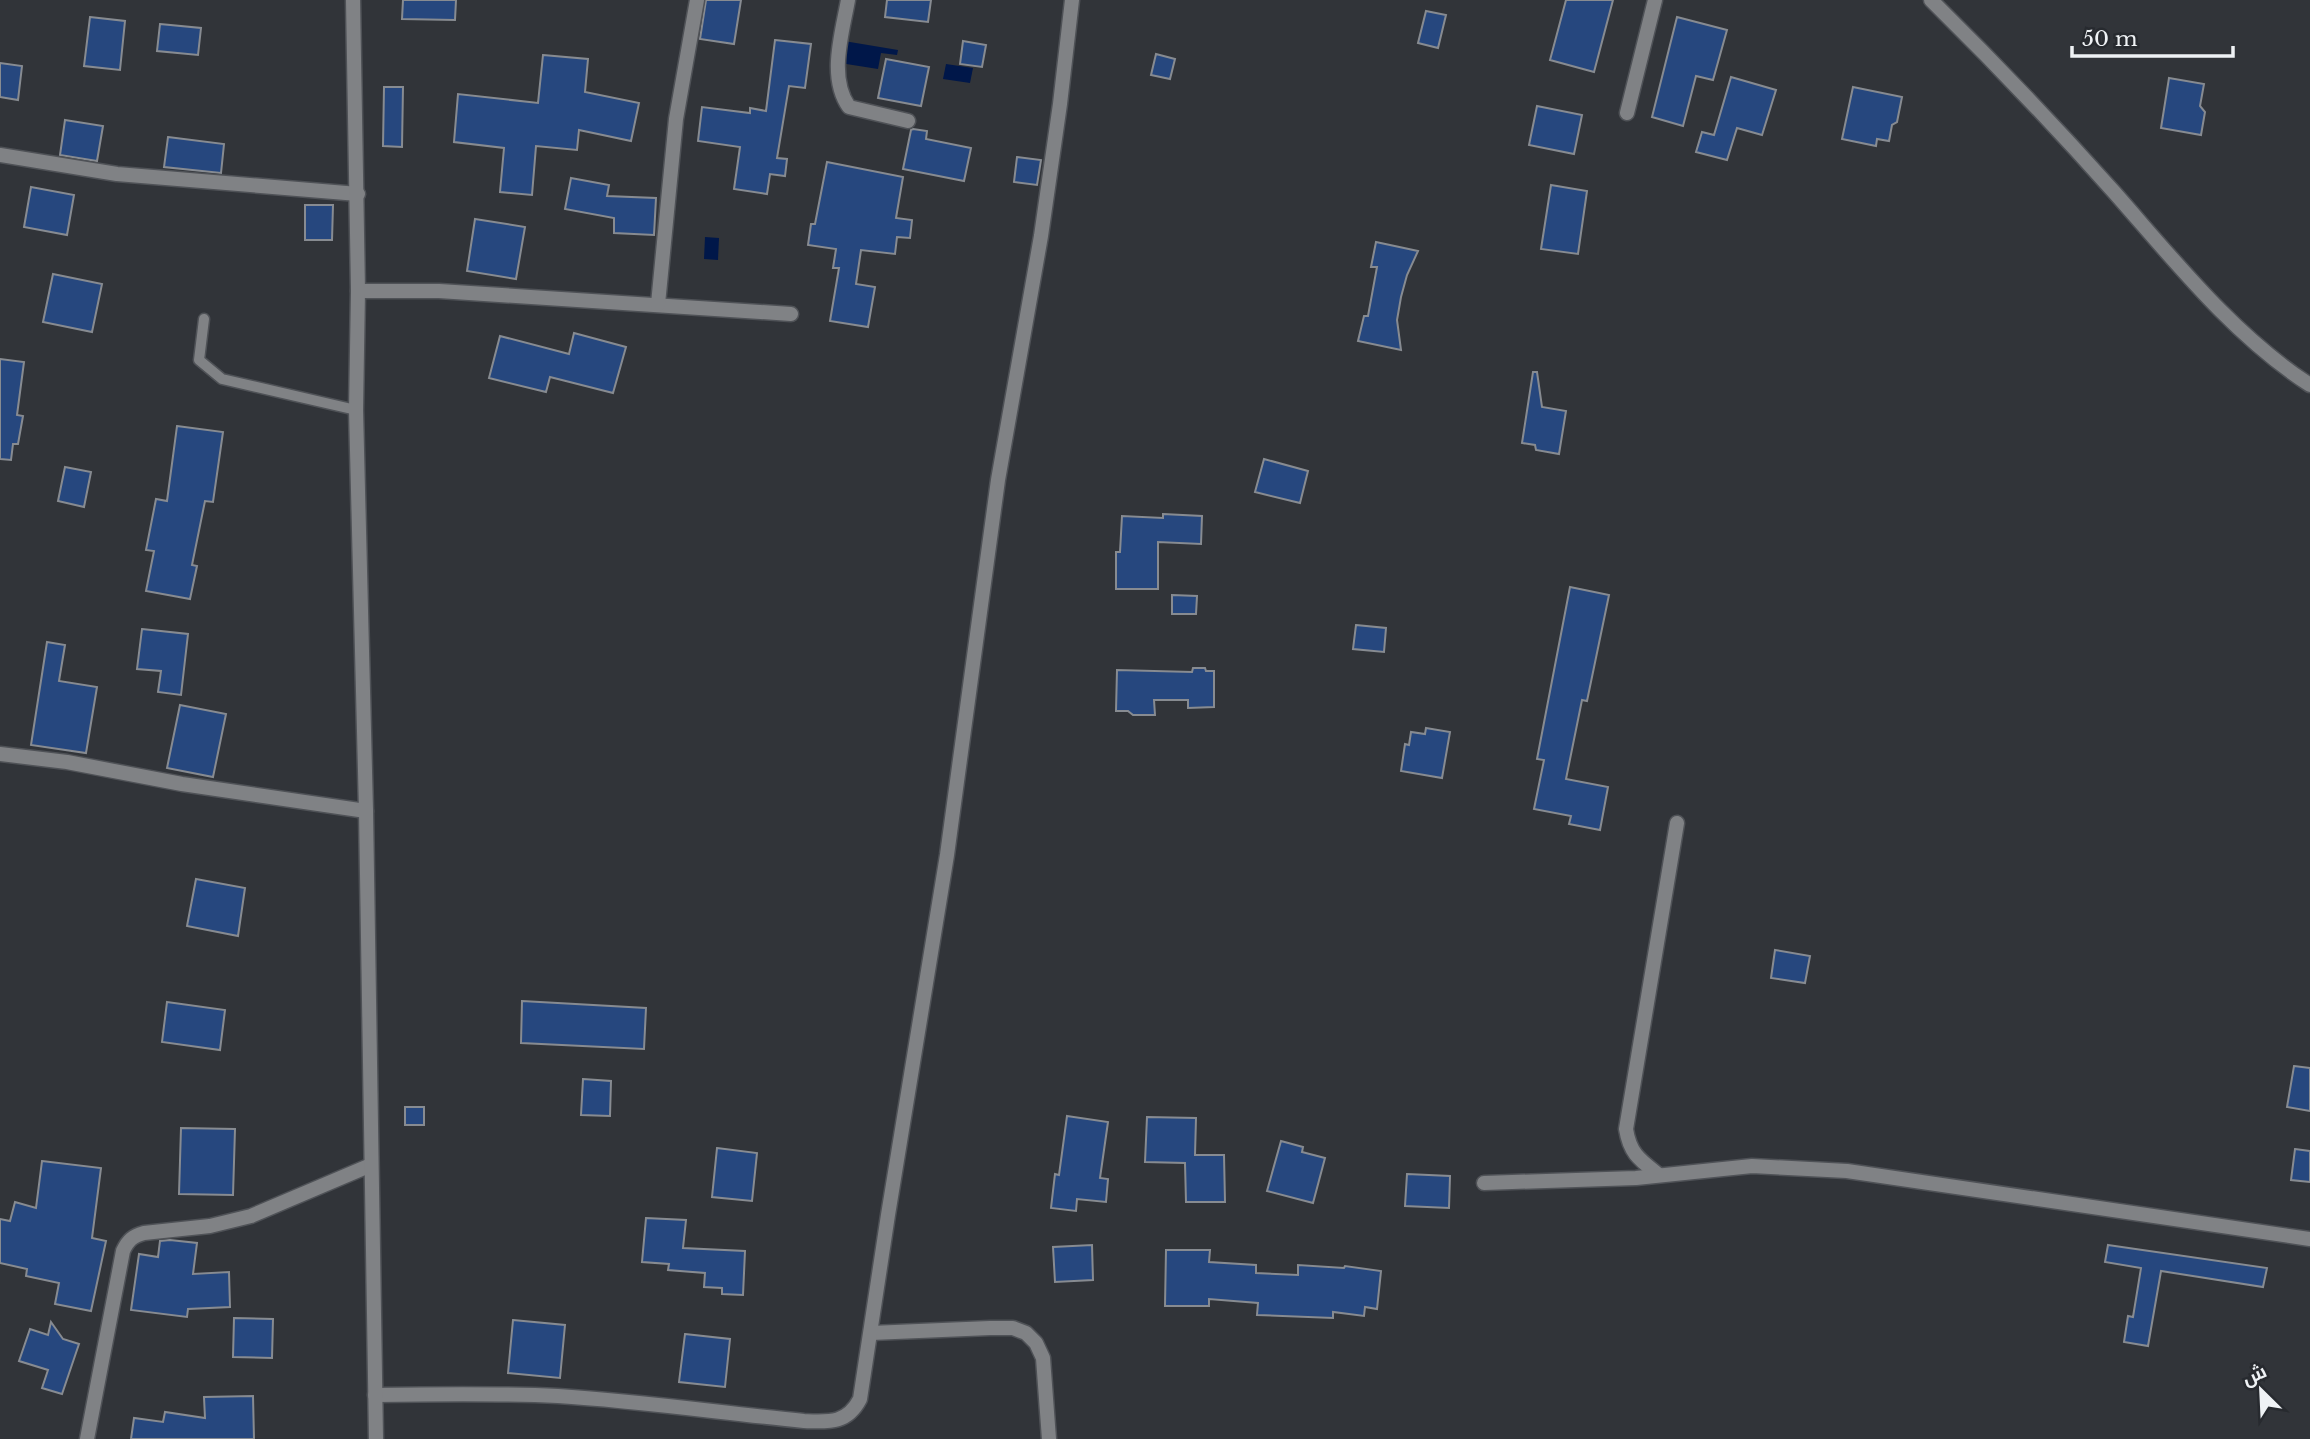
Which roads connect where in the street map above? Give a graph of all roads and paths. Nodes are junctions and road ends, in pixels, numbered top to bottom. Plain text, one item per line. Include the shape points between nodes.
1 (353, 0) edge
2 (696, 0) edge
3 (848, 0) edge
4 (1072, 0) edge
5 (1655, 0) edge
6 (1931, 0) edge
7 (1948, 0) edge
8 (1947, 16) junction
9 (1627, 113) dead end
10 (908, 121) dead end
11 (0, 155) edge
12 (358, 194) junction
13 (359, 292) junction
14 (658, 304) junction
15 (791, 314) dead end
16 (204, 319) dead end
17 (2310, 385) edge
18 (356, 410) junction
19 (0, 754) edge
20 (366, 811) junction
21 (1677, 823) dead end
22 (372, 1165) junction
23 (1659, 1175) junction
24 (1484, 1183) dead end
25 (2310, 1239) edge
26 (872, 1334) junction
27 (375, 1395) junction
28 (87, 1439) edge
29 (376, 1439) edge
30 (1049, 1439) edge

1 - 12 street
2 - 14 street via 676,118
3 - 10 street via 837,68 841,96 849,107
4 - 26 street via 1041,236 998,480 947,855
5 - 9 street
6 - 8 street
7 - 8 street
8 - 17 street via 2246,335
11 - 12 street via 117,174
12 - 13 street
13 - 14 street via 439,291
13 - 18 street
14 - 15 street
16 - 18 lane via 199,360 222,379
18 - 20 street
19 - 20 street
20 - 22 street
21 - 23 street via 1626,1129 1633,1152
22 - 27 street
22 - 28 street via 251,1216 144,1233 128,1241
23 - 24 street
23 - 25 street via 1752,1166 1847,1171
26 - 27 street via 860,1399 848,1415 825,1422 549,1396
26 - 30 street via 990,1328 1026,1333 1043,1358
27 - 29 street

